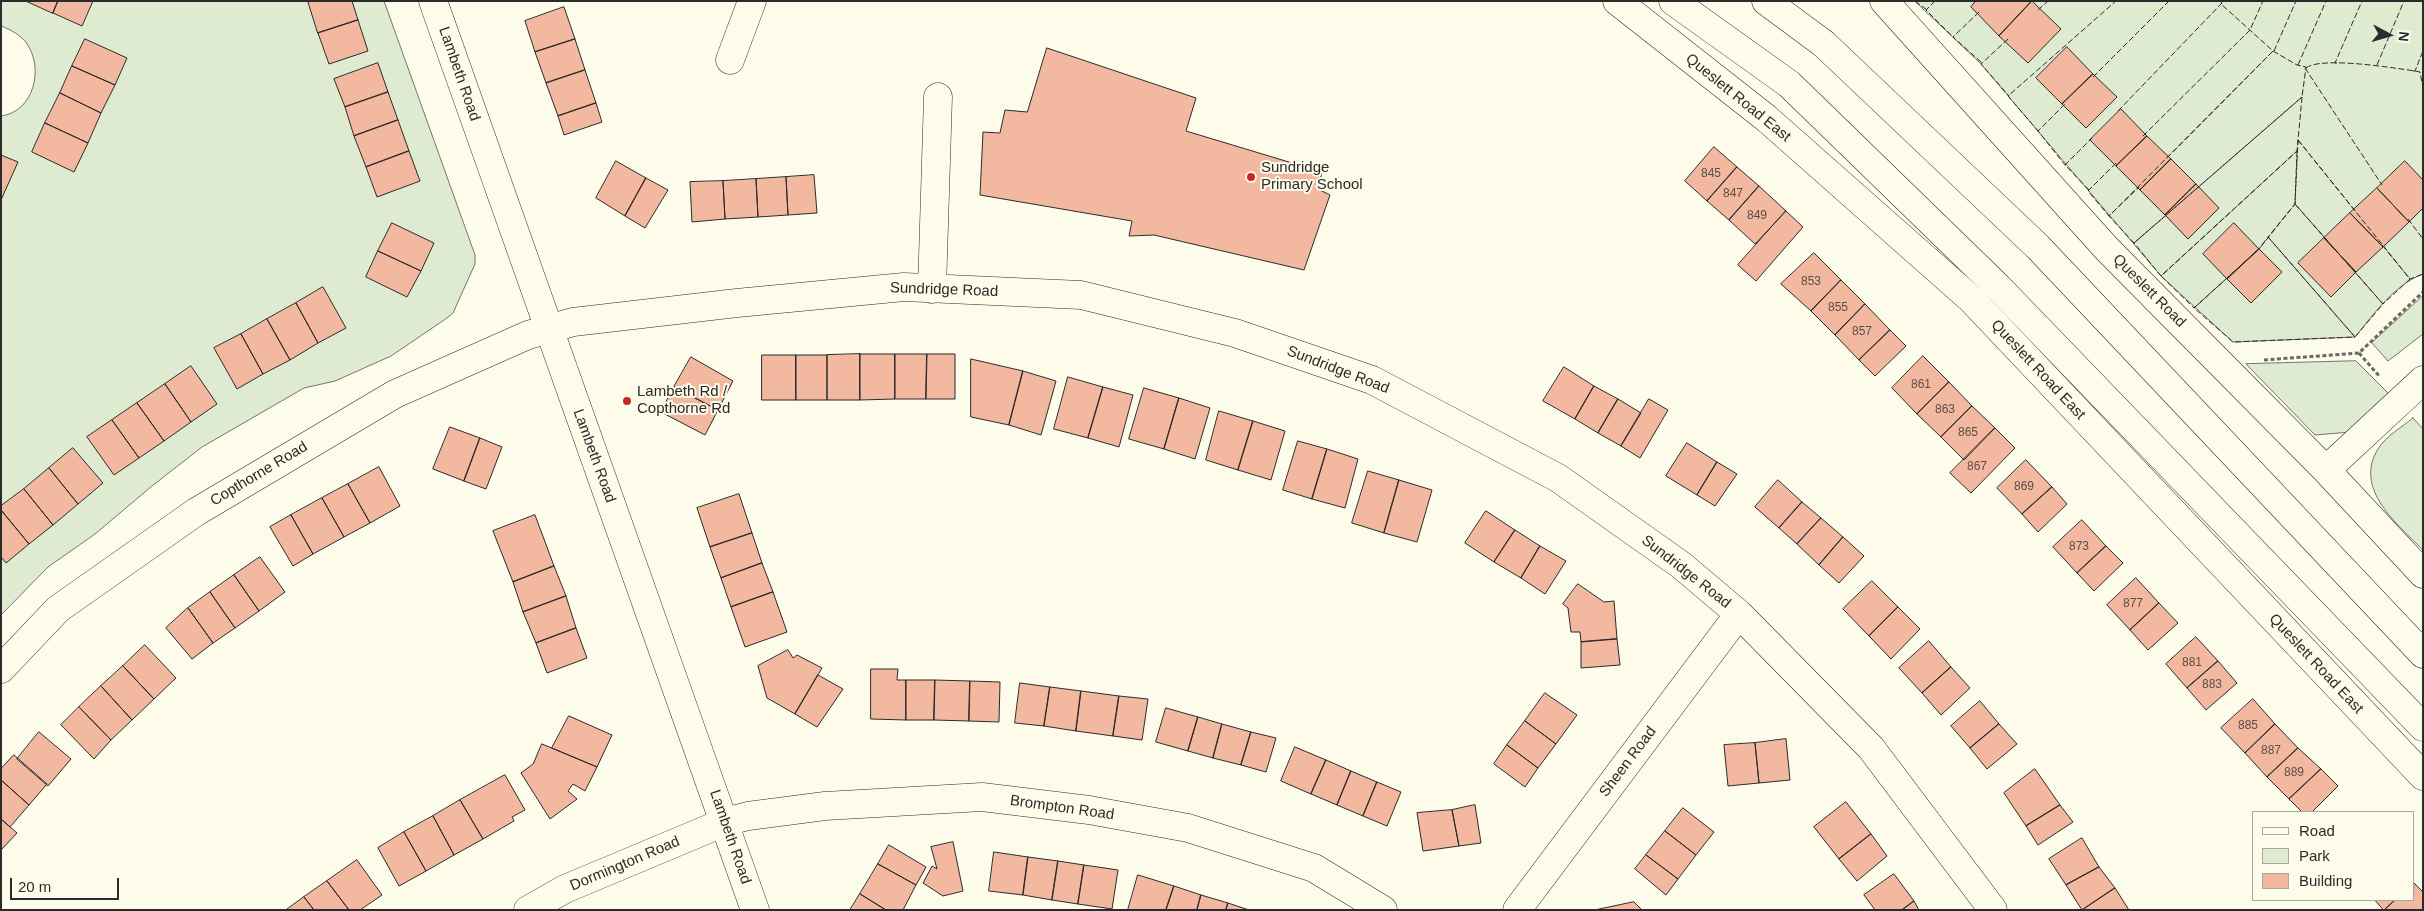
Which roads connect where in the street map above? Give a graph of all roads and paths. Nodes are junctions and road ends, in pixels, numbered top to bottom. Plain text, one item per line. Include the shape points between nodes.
1 (433, 1) edge
2 (752, 1) edge
3 (1617, 1) edge
4 (1672, 1) edge
5 (1766, 1) edge
6 (1884, 1) edge
7 (730, 60) dead end
8 (938, 98) dead end
9 (932, 289) junction
10 (2423, 292) edge
11 (549, 330) junction
12 (2224, 366) junction
13 (2423, 380) edge
14 (2326, 470) junction
15 (2423, 574) edge
16 (1740, 614) junction
17 (2423, 654) edge
18 (1, 669) edge
19 (2423, 727) edge
20 (2423, 776) edge
21 (725, 822) junction
22 (528, 910) edge
23 (755, 910) edge
24 (1383, 910) edge
25 (1517, 910) edge
26 (1993, 910) edge

1 - 11 main road, Lambeth Road
2 - 7 main road
3 - 20 main road, Queslett Road East via 1766,118 1972,300
4 - 19 main road, Queslett Road East via 1789,84 1998,287
5 - 17 main road via 1824,44 2038,247
6 - 12 main road, Queslett Road via 2107,248
8 - 9 main road
9 - 11 main road, Sundridge Road via 904,287 737,302 573,322
9 - 16 main road, Sundridge Road via 1081,295 1235,333 1372,380 1558,478 1681,564
10 - 12 path via 2359,353
11 - 18 main road, Copthorne Road via 528,335 396,394 196,512 58,609
11 - 21 main road, Lambeth Road
12 - 14 main road, Queslett Road
13 - 14 main road
14 - 15 main road, Queslett Road
16 - 25 main road, Sheen Road
16 - 26 main road, Sundridge Road via 1871,748
21 - 22 main road, Dormington Road via 565,888
21 - 23 main road, Lambeth Road
21 - 24 main road, Brompton Road via 825,806 982,797 1089,810 1188,828 1314,868

